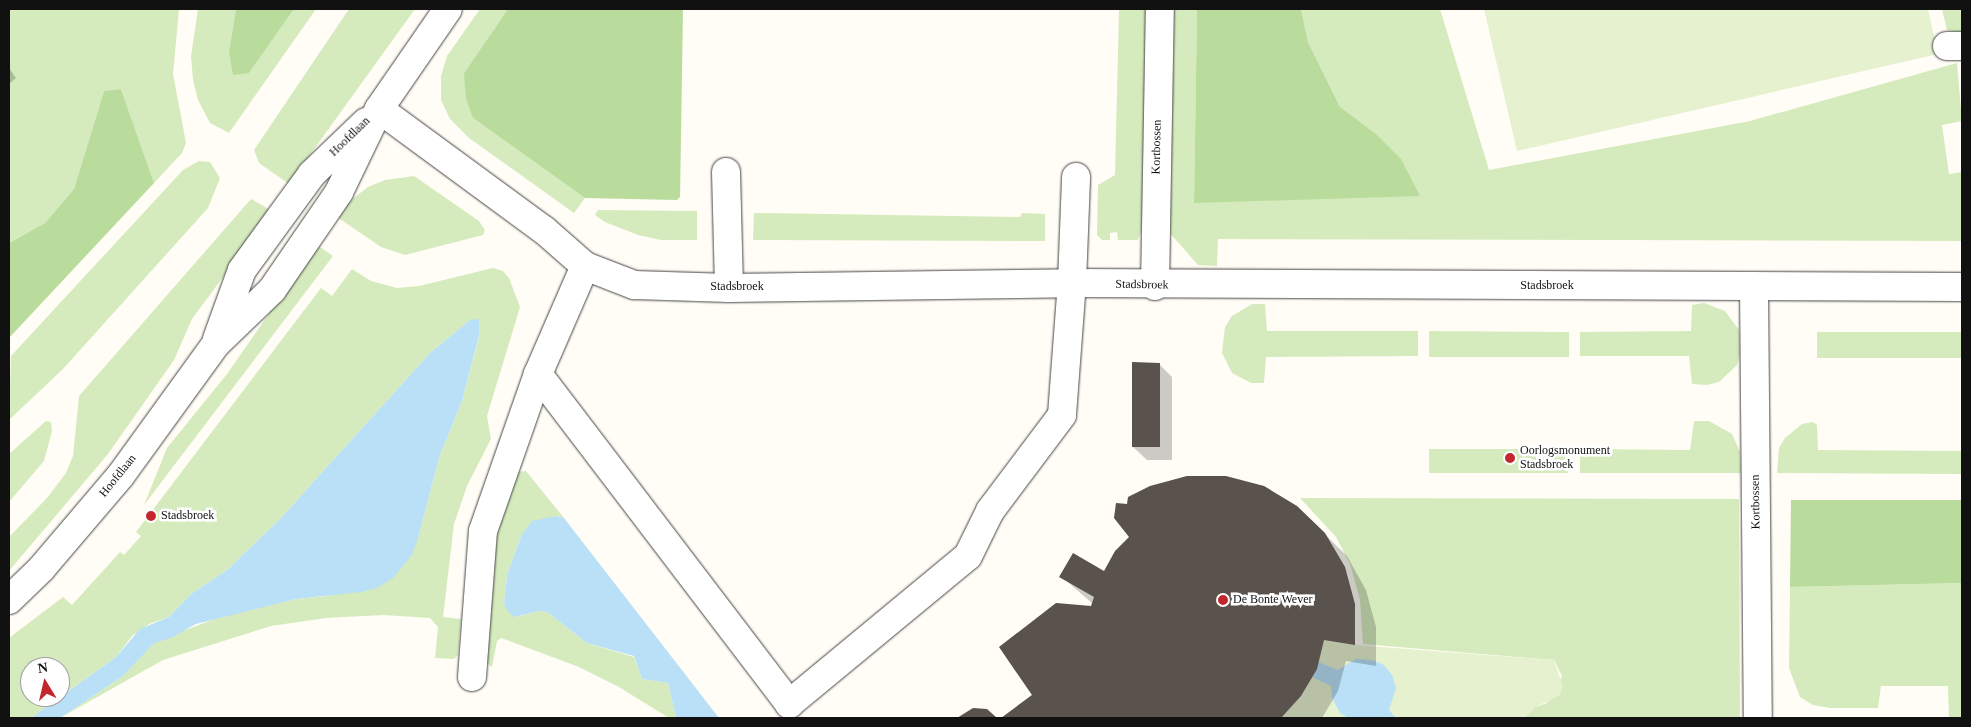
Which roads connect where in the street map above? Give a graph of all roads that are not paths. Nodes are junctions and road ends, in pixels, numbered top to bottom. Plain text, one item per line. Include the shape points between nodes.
1 (448, 9) edge
2 (1160, 9) edge
3 (379, 109) junction
4 (726, 172) dead end
5 (1076, 177) dead end
6 (585, 266) junction
7 (1072, 284) junction
8 (1154, 286) junction
9 (1754, 286) junction
10 (1962, 287) edge
11 (729, 288) junction
12 (216, 344) junction
13 (538, 374) junction
14 (9, 600) edge
15 (472, 677) dead end
16 (1758, 718) edge

1 - 3 street, Hoofdlaan
2 - 8 street, Kortbossen
3 - 6 street, Stadsbroek via 544,230
3 - 12 street, Hoofdlaan via 338,192 272,290
3 - 12 street, Hoofdlaan via 312,174 242,270
4 - 11 street
5 - 7 street
6 - 11 street, Stadsbroek via 634,285
6 - 13 street
7 - 8 street, Stadsbroek
7 - 11 street, Stadsbroek
7 - 13 street via 1062,415 990,511 968,556 789,704
8 - 9 street, Stadsbroek
9 - 10 street, Stadsbroek
9 - 16 street, Kortbossen
12 - 14 street, Hoofdlaan via 121,475 41,569
13 - 15 street via 482,531

